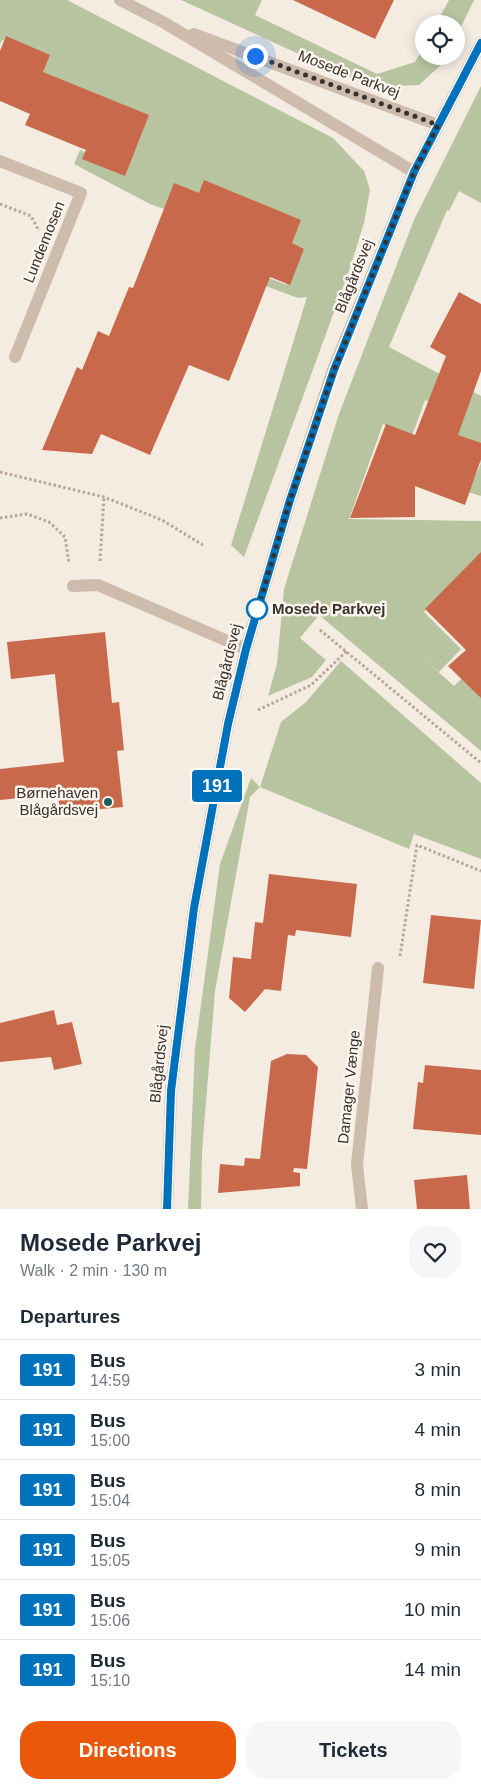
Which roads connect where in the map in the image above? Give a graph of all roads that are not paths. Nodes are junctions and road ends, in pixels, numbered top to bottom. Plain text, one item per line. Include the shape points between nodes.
1 (120, 0) edge
2 (163, 22) junction
3 (481, 43) edge
4 (438, 125) junction
5 (0, 161) edge
6 (414, 172) junction
7 (15, 357) dead end
8 (73, 586) road end
9 (246, 649) junction
10 (378, 968) road end
11 (167, 1209) edge
12 (362, 1209) edge

1 - 2 street, Mosede Parkvej
2 - 4 street, Mosede Parkvej
2 - 6 street, Mosede Parkvej
3 - 4 street, Blågårdsvej
4 - 6 street, Blågårdsvej
5 - 7 street, Lundemosen via 81,193
6 - 9 street, Blågårdsvej via 334,370 290,500
8 - 9 street via 98,585
9 - 11 street, Blågårdsvej via 228,724 194,908 171,1091
10 - 12 street, Damager Vænge via 357,1165

